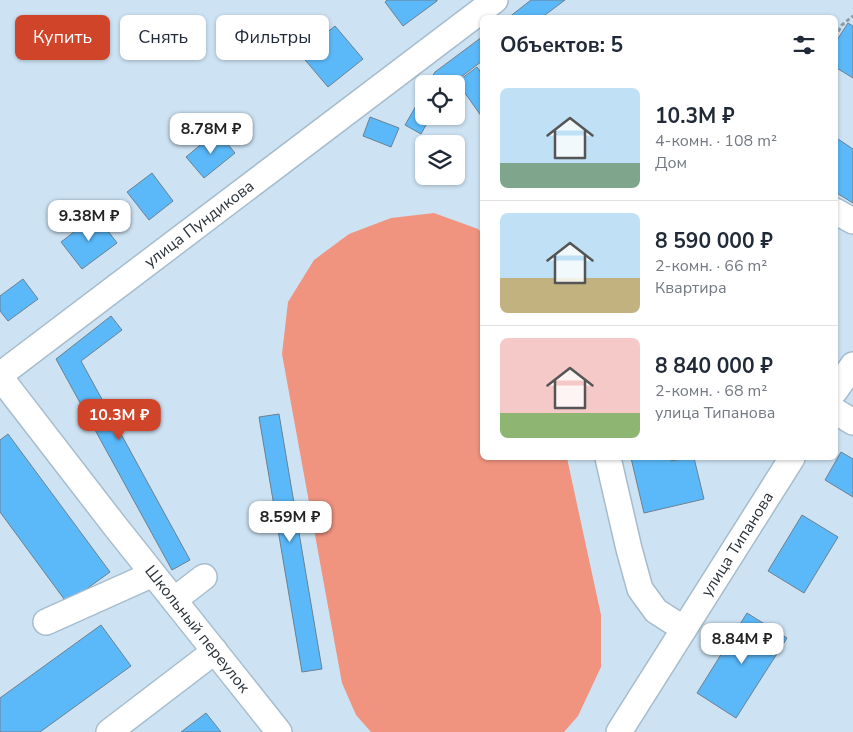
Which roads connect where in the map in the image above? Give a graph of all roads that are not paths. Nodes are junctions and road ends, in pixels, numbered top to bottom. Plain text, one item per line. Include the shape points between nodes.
1 (495, 0) edge
2 (838, 213) edge
3 (853, 221) edge
4 (853, 365) edge
5 (0, 376) edge
6 (838, 387) edge
7 (838, 413) edge
8 (853, 422) edge
9 (608, 460) edge
10 (791, 460) edge
11 (153, 574) junction
12 (204, 576) dead end
13 (174, 600) junction
14 (46, 622) dead end
15 (684, 630) junction
16 (215, 651) junction
17 (109, 732) edge
18 (279, 732) edge
19 (619, 732) edge

1 - 5 street, улица Пундикова
2 - 3 street
4 - 6 street
5 - 11 street, Школьный переулок
7 - 8 street
9 - 15 street via 640,589 656,611
10 - 15 street, улица Типанова
11 - 13 street, Школьный переулок
11 - 14 street
12 - 13 street
13 - 16 street, Школьный переулок
15 - 19 street, улица Типанова
16 - 17 street
16 - 18 street, Школьный переулок

